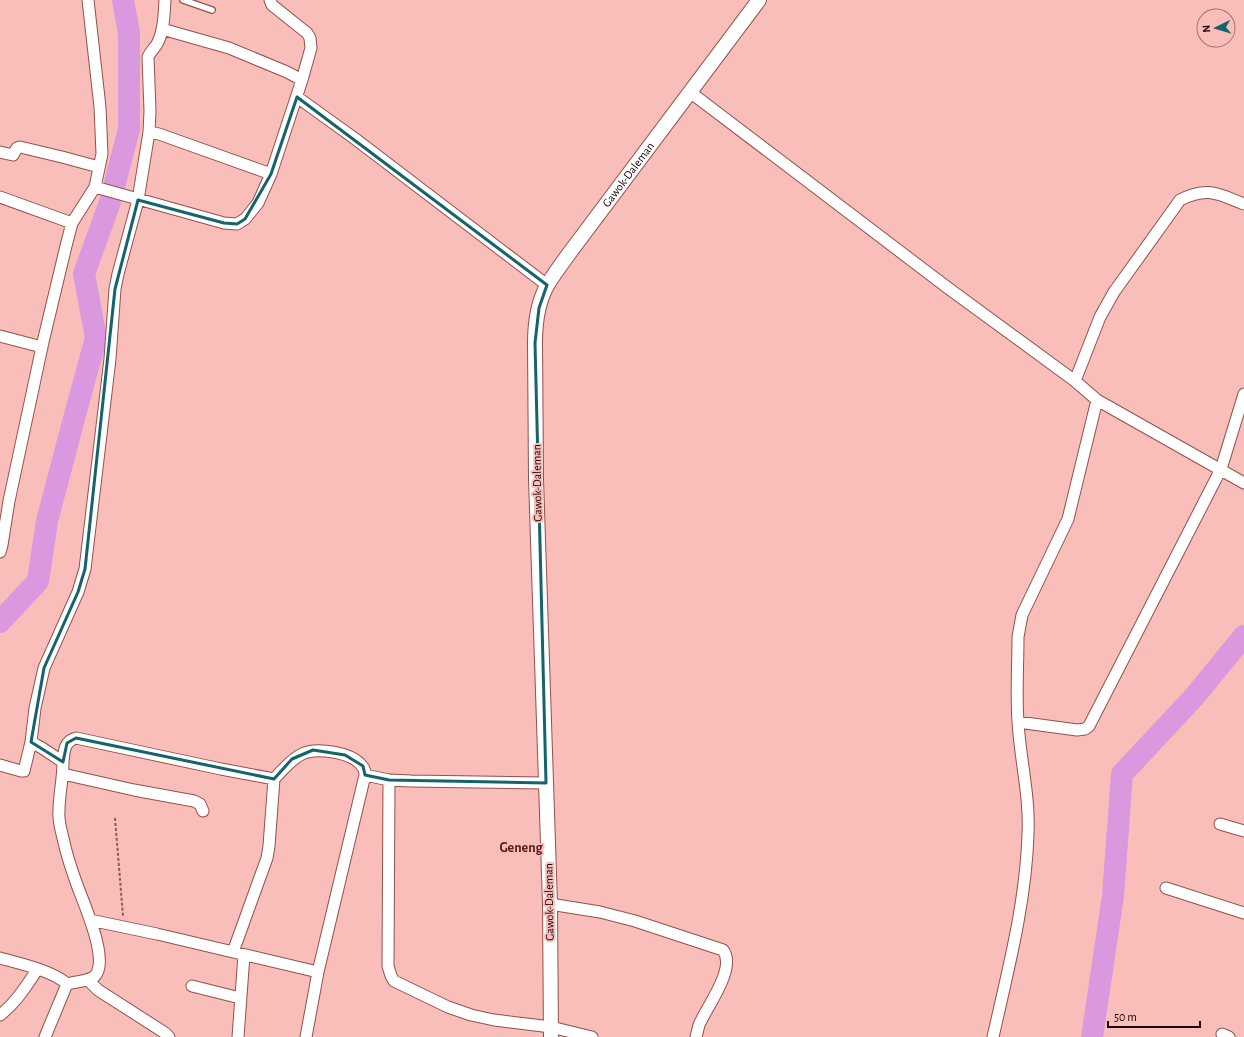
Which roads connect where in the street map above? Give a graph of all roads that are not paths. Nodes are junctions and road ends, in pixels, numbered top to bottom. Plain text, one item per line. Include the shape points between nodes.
1 (88, 0) edge
2 (164, 0) edge
3 (183, 0) edge
4 (270, 0) edge
5 (759, 0) edge
6 (212, 10) dead end
7 (162, 29) junction
8 (302, 80) junction
9 (690, 92) junction
10 (300, 99) junction
11 (154, 133) junction
12 (0, 152) edge
13 (99, 167) junction
14 (271, 174) junction
15 (97, 188) junction
16 (0, 197) edge
17 (138, 200) junction
18 (1244, 204) edge
19 (72, 223) junction
20 (547, 285) junction
21 (0, 336) edge
22 (42, 347) junction
23 (1075, 381) junction
24 (1244, 394) edge
25 (1097, 400) junction
26 (1221, 470) junction
27 (1244, 483) edge
28 (0, 552) edge
29 (1018, 722) junction
30 (37, 745) junction
31 (63, 762) junction
32 (0, 764) edge
33 (63, 774) junction
34 (365, 775) junction
35 (274, 779) junction
36 (389, 780) junction
37 (546, 783) junction
38 (203, 811) dead end
39 (1220, 824) dead end
40 (1244, 831) edge
41 (1166, 888) dead end
42 (550, 904) junction
43 (1244, 913) edge
44 (90, 920) junction
45 (238, 953) junction
46 (0, 958) edge
47 (45, 972) junction
48 (318, 972) junction
49 (88, 980) junction
50 (67, 984) junction
51 (192, 986) dead end
52 (240, 998) junction
53 (0, 1015) edge
54 (551, 1032) edge
55 (45, 1037) edge
56 (169, 1037) edge
57 (238, 1037) edge
58 (306, 1037) edge
59 (592, 1037) edge
60 (696, 1037) edge
61 (993, 1037) edge

1 - 13 street via 100,107 102,154
2 - 7 street
3 - 6 lane
4 - 8 street via 272,5 310,38 311,48
5 - 9 street, Gawok-Daleman
7 - 8 street via 229,48
7 - 11 street via 148,58 150,111
8 - 10 street
9 - 20 street, Gawok-Daleman
9 - 23 street
10 - 14 street
10 - 20 street
11 - 14 street
11 - 17 street
12 - 13 street via 13,155 20,147
13 - 15 street
14 - 17 street via 258,203 245,219 237,224 224,223
15 - 17 street
15 - 19 street
16 - 19 street
17 - 30 street via 115,289 110,359 85,570 78,592 44,668 35,708
18 - 23 street via 1215,192 1192,194 1180,200 1114,292 1100,317
19 - 22 street
20 - 37 street, Gawok-Daleman via 535,329 536,495
21 - 22 street
22 - 28 street
23 - 25 street
24 - 26 street
25 - 26 street
25 - 29 street via 1068,519 1022,615 1018,637
26 - 27 street
26 - 29 street via 1090,726 1077,730
29 - 61 street via 1028,807 1027,865
30 - 31 street
30 - 32 street via 24,771
31 - 33 street
31 - 35 street via 67,743 76,738
33 - 38 street via 194,801 200,804
33 - 44 street via 60,827 71,868
34 - 35 street via 363,766 345,755 313,750 292,759
34 - 36 street
34 - 48 street
35 - 45 street via 267,858
36 - 37 street
36 - 54 street via 388,966 394,981 470,1015
37 - 42 street, Gawok-Daleman
39 - 40 street
41 - 43 street
42 - 54 street, Gawok-Daleman
42 - 60 street via 635,921 724,950 727,958 722,981
44 - 45 street
44 - 49 street via 99,962 98,973
45 - 48 street
45 - 52 street
46 - 47 street
47 - 50 street
47 - 53 street via 25,988 10,1008
48 - 58 street
49 - 50 street
49 - 56 street via 98,990
50 - 55 street
51 - 52 street
52 - 57 street
54 - 59 street

